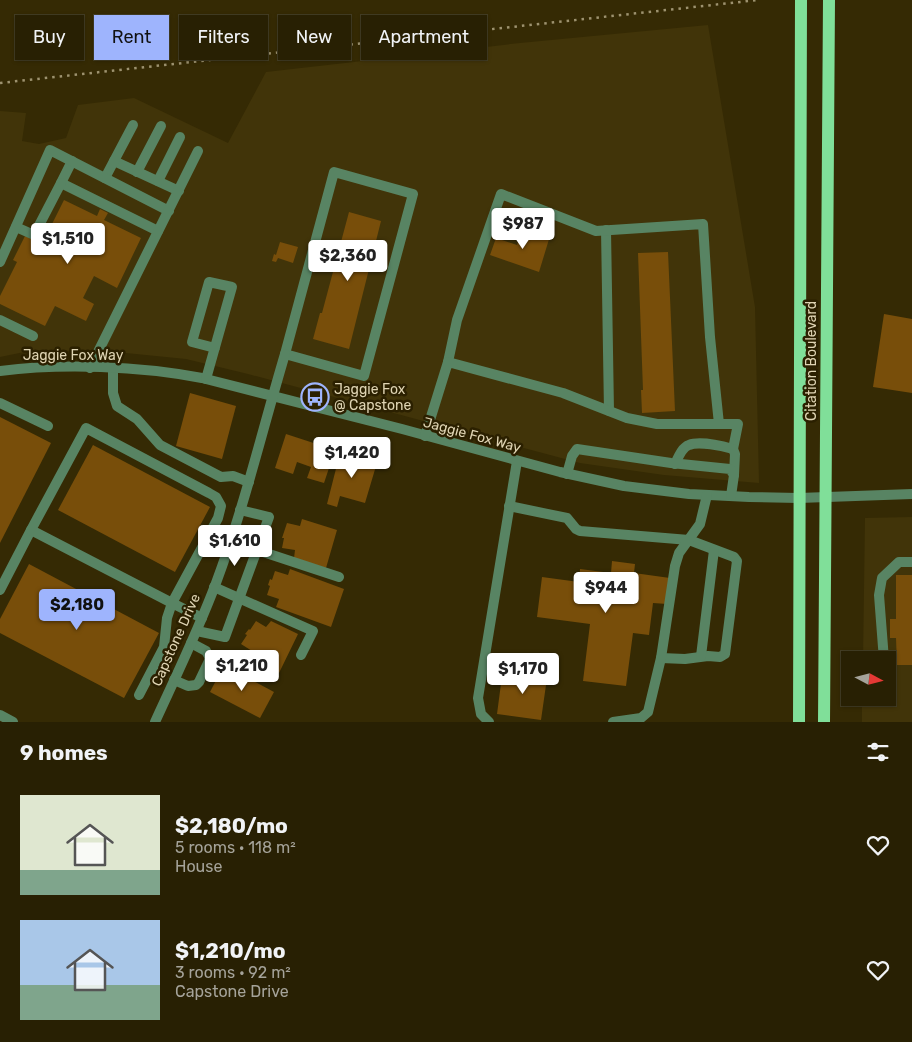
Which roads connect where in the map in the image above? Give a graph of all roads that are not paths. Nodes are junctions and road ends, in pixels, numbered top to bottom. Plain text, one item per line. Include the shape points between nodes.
1 (801, 0) edge
2 (828, 0) edge
3 (134, 125) dead end
4 (161, 126) dead end
5 (180, 137) dead end
6 (198, 151) dead end
7 (72, 161) junction
8 (114, 161) junction
9 (137, 172) junction
10 (105, 178) junction
11 (158, 181) junction
12 (61, 183) junction
13 (178, 191) junction
14 (168, 211) junction
15 (16, 227) junction
16 (606, 230) junction
17 (158, 231) junction
18 (0, 262) edge
19 (0, 320) edge
20 (33, 336) dead end
21 (215, 348) junction
22 (285, 354) junction
23 (448, 362) junction
24 (90, 368) junction
25 (113, 368) junction
26 (0, 371) edge
27 (206, 379) junction
28 (272, 396) junction
29 (0, 403) edge
30 (610, 411) junction
31 (719, 424) junction
32 (48, 426) dead end
33 (425, 436) junction
34 (733, 449) junction
35 (517, 461) junction
36 (676, 464) junction
37 (567, 474) junction
38 (734, 475) junction
39 (249, 482) junction
40 (912, 494) edge
41 (707, 495) junction
42 (730, 496) junction
43 (826, 496) junction
44 (799, 498) junction
45 (509, 506) junction
46 (240, 510) junction
47 (31, 530) junction
48 (689, 540) junction
49 (230, 542) junction
50 (714, 550) junction
51 (256, 551) junction
52 (912, 562) edge
53 (339, 577) dead end
54 (214, 587) junction
55 (0, 590) edge
56 (240, 598) junction
57 (172, 603) junction
58 (202, 618) junction
59 (196, 631) junction
60 (191, 643) junction
61 (883, 651) edge
62 (301, 655) dead end
63 (701, 656) junction
64 (661, 658) junction
65 (174, 680) junction
66 (139, 695) dead end
67 (0, 715) edge
68 (13, 722) edge
69 (155, 722) edge
70 (489, 722) edge
71 (613, 722) edge
72 (799, 722) edge
73 (824, 722) edge

1 - 44 main road, Citation Boulevard
2 - 43 main road, Citation Boulevard
3 - 8 street
4 - 9 street
5 - 11 street
6 - 13 street
7 - 10 street
7 - 12 street
7 - 15 street via 50,150
8 - 9 street
8 - 10 street
9 - 11 street
10 - 14 street
11 - 13 street
12 - 15 street via 34,235
12 - 17 street
13 - 14 street
14 - 17 street
15 - 18 street
16 - 23 street via 596,230 501,194 457,320
16 - 30 street
16 - 31 street via 702,224
17 - 24 street
19 - 20 street
21 - 21 street via 232,287 209,282 192,342
21 - 27 street
22 - 22 street, Capstone Drive via 364,376 414,194 334,172
22 - 28 street, Capstone Drive
23 - 30 street via 563,393
23 - 33 street
24 - 25 street, Jaggie Fox Way
24 - 26 street, Jaggie Fox Way
25 - 27 street, Jaggie Fox Way via 168,371
25 - 39 street via 113,393 117,406 137,420 160,445 221,477 233,476
27 - 28 street, Jaggie Fox Way
28 - 33 street, Jaggie Fox Way
28 - 39 street, Capstone Drive
29 - 32 street
30 - 31 street via 657,424
31 - 34 street via 738,424
33 - 35 street, Jaggie Fox Way
34 - 36 street via 705,444 688,445
34 - 38 street
35 - 37 street, Jaggie Fox Way
35 - 45 street
36 - 37 street via 577,449
36 - 38 street via 730,469
37 - 41 street, Jaggie Fox Way via 624,486
38 - 42 street
39 - 46 street, Capstone Drive
40 - 43 street, Jaggie Fox Way
41 - 42 street, Jaggie Fox Way
41 - 48 street via 700,524
42 - 44 street, Jaggie Fox Way
43 - 44 street, Jaggie Fox Way
43 - 73 main road, Citation Boulevard
44 - 72 main road, Citation Boulevard
45 - 48 street via 568,518 580,531
45 - 70 street via 478,698 480,714
46 - 49 street, Capstone Drive
46 - 51 street via 269,517
47 - 55 street
47 - 57 street
47 - 57 street via 86,428 209,493 219,502 221,511 218,518
48 - 50 street
48 - 64 street via 675,566
49 - 51 street
49 - 54 street, Capstone Drive
50 - 63 street
50 - 63 street via 732,555 737,561 725,654 720,657
51 - 53 street
51 - 56 street
52 - 61 street via 899,562 882,578 879,595
54 - 56 street
54 - 58 street, Capstone Drive
56 - 59 street via 226,637
56 - 62 street via 313,631
57 - 58 street
57 - 66 street via 164,647
58 - 59 street, Capstone Drive
59 - 60 street, Capstone Drive
60 - 65 street, Capstone Drive
60 - 65 street via 206,651 209,662 196,686
63 - 64 street
64 - 71 street via 648,712 642,718
65 - 69 street, Capstone Drive
67 - 68 street

